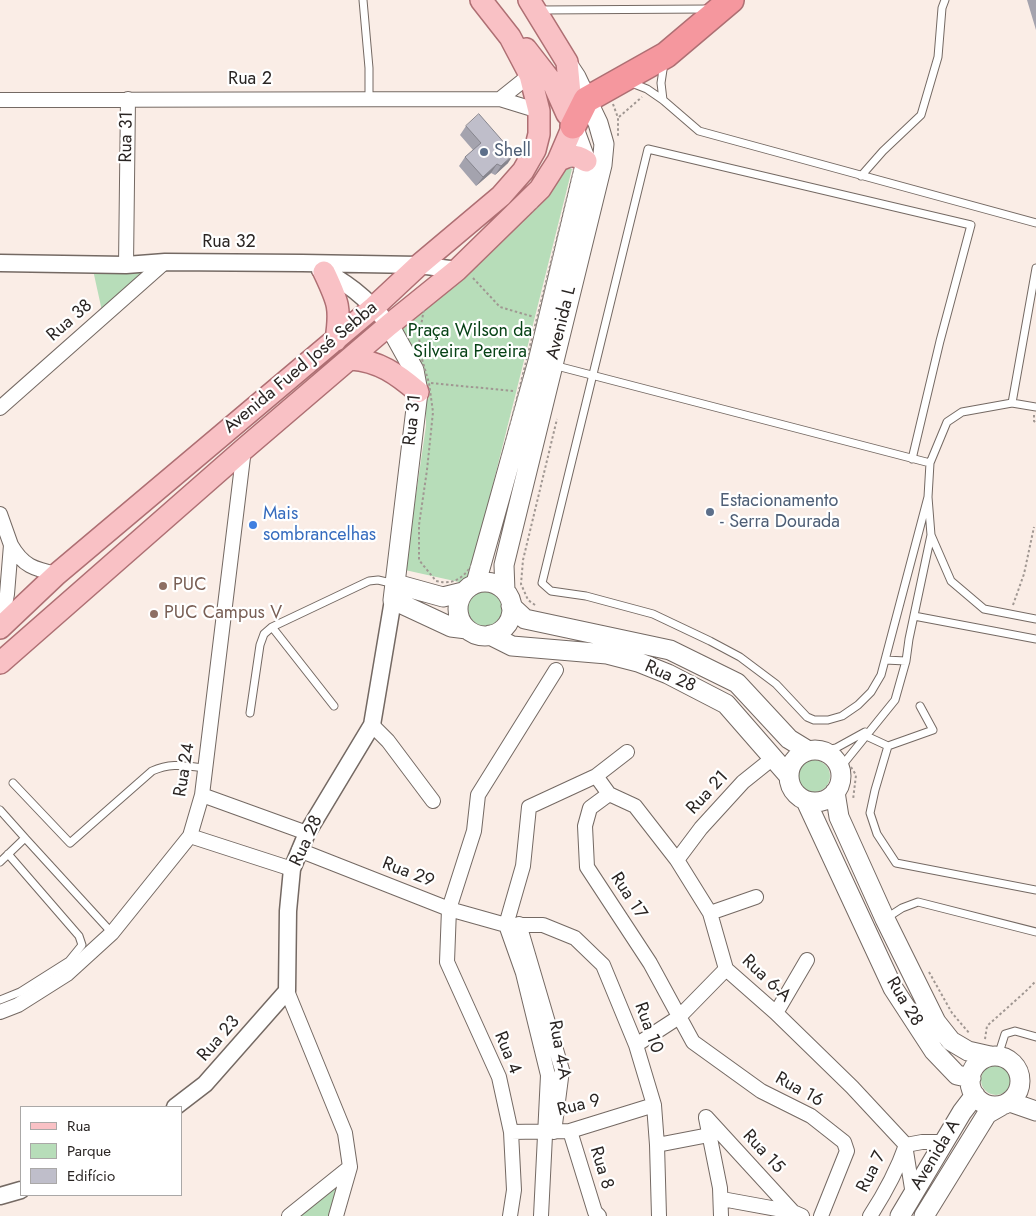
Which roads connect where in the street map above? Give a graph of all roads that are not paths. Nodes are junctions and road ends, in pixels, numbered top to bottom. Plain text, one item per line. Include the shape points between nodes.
1 (363, 0) edge
2 (481, 0) edge
3 (946, 0) edge
4 (726, 4) edge
5 (532, 5) edge
6 (510, 37) junction
7 (666, 55) junction
8 (567, 62) junction
9 (530, 75) junction
10 (605, 89) junction
11 (369, 98) junction
12 (500, 98) junction
13 (128, 99) junction
14 (0, 100) edge
15 (663, 100) junction
16 (539, 111) junction
17 (573, 126) junction
18 (558, 161) junction
19 (586, 161) junction
20 (861, 176) junction
21 (1036, 223) edge
22 (165, 262) junction
23 (0, 263) edge
24 (302, 263) junction
25 (126, 265) junction
26 (419, 265) junction
27 (1036, 268) edge
28 (463, 270) junction
29 (324, 272) junction
30 (374, 307) junction
31 (389, 325) junction
32 (336, 340) junction
33 (351, 359) junction
34 (545, 363) junction
35 (591, 376) junction
36 (421, 386) junction
37 (1012, 403) junction
38 (1036, 407) edge
39 (0, 408) edge
40 (244, 449) junction
41 (912, 459) junction
42 (930, 464) junction
43 (928, 497) junction
44 (0, 514) edge
45 (931, 535) junction
46 (11, 545) junction
47 (57, 574) junction
48 (470, 588) junction
49 (394, 592) junction
50 (508, 598) junction
51 (914, 616) junction
52 (1036, 619) edge
53 (1, 627) edge
54 (272, 627) junction
55 (467, 629) junction
56 (490, 635) junction
57 (1036, 639) edge
58 (885, 660) junction
59 (906, 660) junction
60 (0, 663) edge
61 (556, 670) dead end
62 (334, 706) dead end
63 (920, 706) dead end
64 (250, 713) dead end
65 (372, 725) junction
66 (866, 734) junction
67 (888, 746) junction
68 (815, 751) junction
69 (627, 752) dead end
70 (772, 758) junction
71 (843, 764) junction
72 (205, 768) junction
73 (788, 775) junction
74 (596, 776) junction
75 (14, 783) dead end
76 (836, 792) junction
77 (202, 794) junction
78 (609, 794) junction
79 (433, 801) dead end
80 (806, 801) junction
81 (0, 810) edge
82 (307, 833) junction
83 (190, 836) junction
84 (26, 838) junction
85 (299, 850) junction
86 (8, 854) junction
87 (678, 860) junction
88 (0, 862) edge
89 (292, 869) junction
90 (1036, 890) edge
91 (756, 897) dead end
92 (449, 909) junction
93 (710, 913) junction
94 (885, 919) junction
95 (512, 925) junction
96 (1036, 932) edge
97 (112, 934) junction
98 (807, 960) dead end
99 (726, 969) junction
100 (288, 991) junction
101 (0, 1000) edge
102 (0, 1012) edge
103 (776, 1013) junction
104 (679, 1017) junction
105 (1036, 1037) edge
106 (636, 1045) junction
107 (990, 1051) junction
108 (1028, 1075) edge
109 (973, 1086) junction
110 (1005, 1104) junction
111 (654, 1105) junction
112 (176, 1106) edge
113 (1036, 1111) edge
114 (570, 1131) junction
115 (511, 1132) junction
116 (549, 1132) junction
117 (710, 1135) junction
118 (944, 1142) junction
119 (657, 1145) junction
120 (906, 1145) junction
121 (350, 1167) junction
122 (20, 1190) edge
123 (913, 1194) junction
124 (0, 1196) edge
125 (722, 1199) junction
126 (798, 1214) edge
127 (289, 1216) edge
128 (336, 1216) edge
129 (510, 1216) edge
130 (541, 1216) edge
131 (599, 1216) edge
132 (659, 1216) edge
133 (721, 1216) edge
134 (821, 1216) edge
135 (870, 1216) edge
136 (900, 1216) edge
137 (924, 1216) edge

1 - 11 lane
2 - 6 main road
3 - 20 lane via 942,8 938,57 921,114
4 - 5 lane
4 - 7 highway
5 - 8 main road
6 - 9 main road, Avenida Fued José Sebba
6 - 17 main road via 528,51 554,85
7 - 10 highway
7 - 15 lane
8 - 10 main road, Avenida L via 576,77
8 - 17 main road
9 - 12 street
9 - 16 main road, Avenida Fued José Sebba
10 - 15 lane via 648,89
10 - 17 highway
10 - 34 main road, Avenida L via 595,117 604,144 602,165
11 - 12 street, Rua 2
11 - 13 street, Rua 2
12 - 16 street, Rua 2
13 - 14 street, Rua 2
13 - 25 street, Rua 31
15 - 20 lane via 699,131
16 - 17 main road
16 - 26 main road, Avenida Fued José Sebba via 535,150 523,171 501,196
17 - 18 main road, Avenida Fued José Sebba
17 - 19 main road
18 - 19 main road via 576,155
18 - 28 main road, Avenida Fued José Sebba via 540,189
19 - 34 main road, Avenida L via 543,318
20 - 21 lane
22 - 24 street, Rua 32
22 - 25 street, Rua 32
22 - 39 street, Rua 38
23 - 25 street, Rua 32
24 - 26 street, Rua 32
24 - 29 street, Rua 31
26 - 28 street, Rua 32
26 - 30 main road, Avenida Fued José Sebba
27 - 37 lane
28 - 31 main road, Avenida Fued José Sebba
29 - 30 street, Rua 31 via 335,276
29 - 32 main road via 338,304
30 - 31 street, Rua 31
30 - 32 main road, Avenida Fued José Sebba
31 - 33 main road, Avenida Fued José Sebba
31 - 36 main road, Rua 31
32 - 47 main road, Avenida Fued José Sebba
33 - 36 main road via 379,365
33 - 40 main road, Avenida Fued José Sebba
34 - 35 lane
34 - 48 main road, Avenida L via 524,392
34 - 50 main road, Avenida L via 504,565
35 - 41 lane
35 - 41 lane via 648,149 970,225
35 - 58 lane via 543,576 542,583 547,588 653,614 710,641 740,657 776,684 807,717 814,720 842,716 858,705 881,676
36 - 49 main road, Rua 31
37 - 38 lane
37 - 42 lane via 962,412 947,422
40 - 60 main road, Avenida Fued José Sebba
40 - 72 street, Rua 24
41 - 42 lane
42 - 43 lane
43 - 45 lane
43 - 58 lane
44 - 46 street
45 - 51 lane
45 - 52 lane via 951,581 984,609
46 - 47 street via 30,567
46 - 53 street
47 - 53 main road, Avenida Fued José Sebba
48 - 49 main road via 443,597
48 - 50 main road via 492,582
48 - 55 main road via 458,607
49 - 54 lane via 378,580 369,581
49 - 55 main road via 451,627
49 - 65 street, Rua 28
50 - 56 main road via 511,614 504,628
50 - 68 main road, Rua 28 via 525,620 670,650 737,683 789,738
51 - 57 lane
51 - 59 lane
54 - 62 lane
54 - 64 lane via 264,634 260,645
55 - 56 main road
56 - 70 main road, Rua 28 via 512,646 607,654 668,674 726,704
58 - 59 lane
59 - 66 lane via 895,700
61 - 92 street via 478,795 474,831
63 - 67 lane via 933,730
65 - 79 street
65 - 82 street, Rua 28
66 - 67 lane
66 - 68 lane via 836,748
66 - 71 lane
67 - 90 lane via 870,813 877,834 896,863
68 - 71 main road via 831,755
68 - 73 main road via 800,754
69 - 74 street
70 - 73 main road, Rua 28
70 - 87 street, Rua 21 via 722,804
71 - 76 main road
72 - 75 lane via 173,764 152,771 70,843
72 - 77 street, Rua 24
73 - 80 main road via 793,791
74 - 78 street, Rua 6-A
74 - 95 street via 529,807
76 - 80 main road via 822,801
76 - 94 main road, Rua 28 via 839,816
77 - 82 street
77 - 83 street, Rua 24
78 - 87 street, Rua 6-A via 635,806
78 - 104 street, Rua 17 via 590,808 585,826 588,868 650,963
80 - 109 main road, Rua 28 via 893,988 934,1051 957,1076
81 - 84 lane
82 - 85 street, Rua 28
83 - 89 street
83 - 97 street, Rua 24
84 - 86 lane
84 - 97 lane
85 - 89 street, Rua 28
85 - 92 street, Rua 29
86 - 88 lane
86 - 101 lane via 80,936 82,945 69,961 20,992
87 - 93 street, Rua 6-A
89 - 100 street, Rua 28 via 288,911
91 - 93 street
92 - 95 street, Rua 29
92 - 115 street, Rua 4 via 447,962 499,1077
93 - 99 street, Rua 6-A
94 - 96 lane via 918,902
94 - 107 main road, Rua 28 via 936,1022 951,1041 968,1052
95 - 106 street, Rua 10 via 543,924 575,938 604,965
95 - 116 street, Rua 4-A via 548,1075
97 - 102 street, Rua 24 via 67,974 18,1005
98 - 103 street
99 - 103 street, Rua 6-A
99 - 104 street
100 - 112 street, Rua 23 via 205,1084
100 - 121 street, Rua 28 via 344,1133
103 - 120 street, Rua 6-A via 852,1086
104 - 106 street
104 - 134 street, Rua 16 via 693,1042 761,1091 810,1116 844,1142 847,1151
105 - 107 lane via 1015,1032 1005,1034
106 - 111 street, Rua 10
107 - 108 main road via 1011,1061
107 - 109 main road via 977,1064
108 - 110 main road via 1016,1096
109 - 110 main road via 986,1104
109 - 118 main road, Avenida A
110 - 113 main road
110 - 137 main road, Avenida A via 987,1114
111 - 114 street, Rua 9
111 - 119 street, Rua 10
114 - 116 street, Rua 9
114 - 131 street, Rua 8
115 - 116 street, Rua 9
115 - 129 street, Rua 4 via 514,1190
116 - 130 street, Rua 4-A
117 - 119 street
117 - 125 street
117 - 126 street, Rua 15 via 706,1117
118 - 120 street
118 - 123 main road, Avenida A
119 - 132 street, Rua 10
120 - 123 street
120 - 135 street, Rua 7 via 890,1185
121 - 127 street
121 - 128 street
122 - 124 street
123 - 136 main road, Avenida A
125 - 126 street
125 - 133 street

